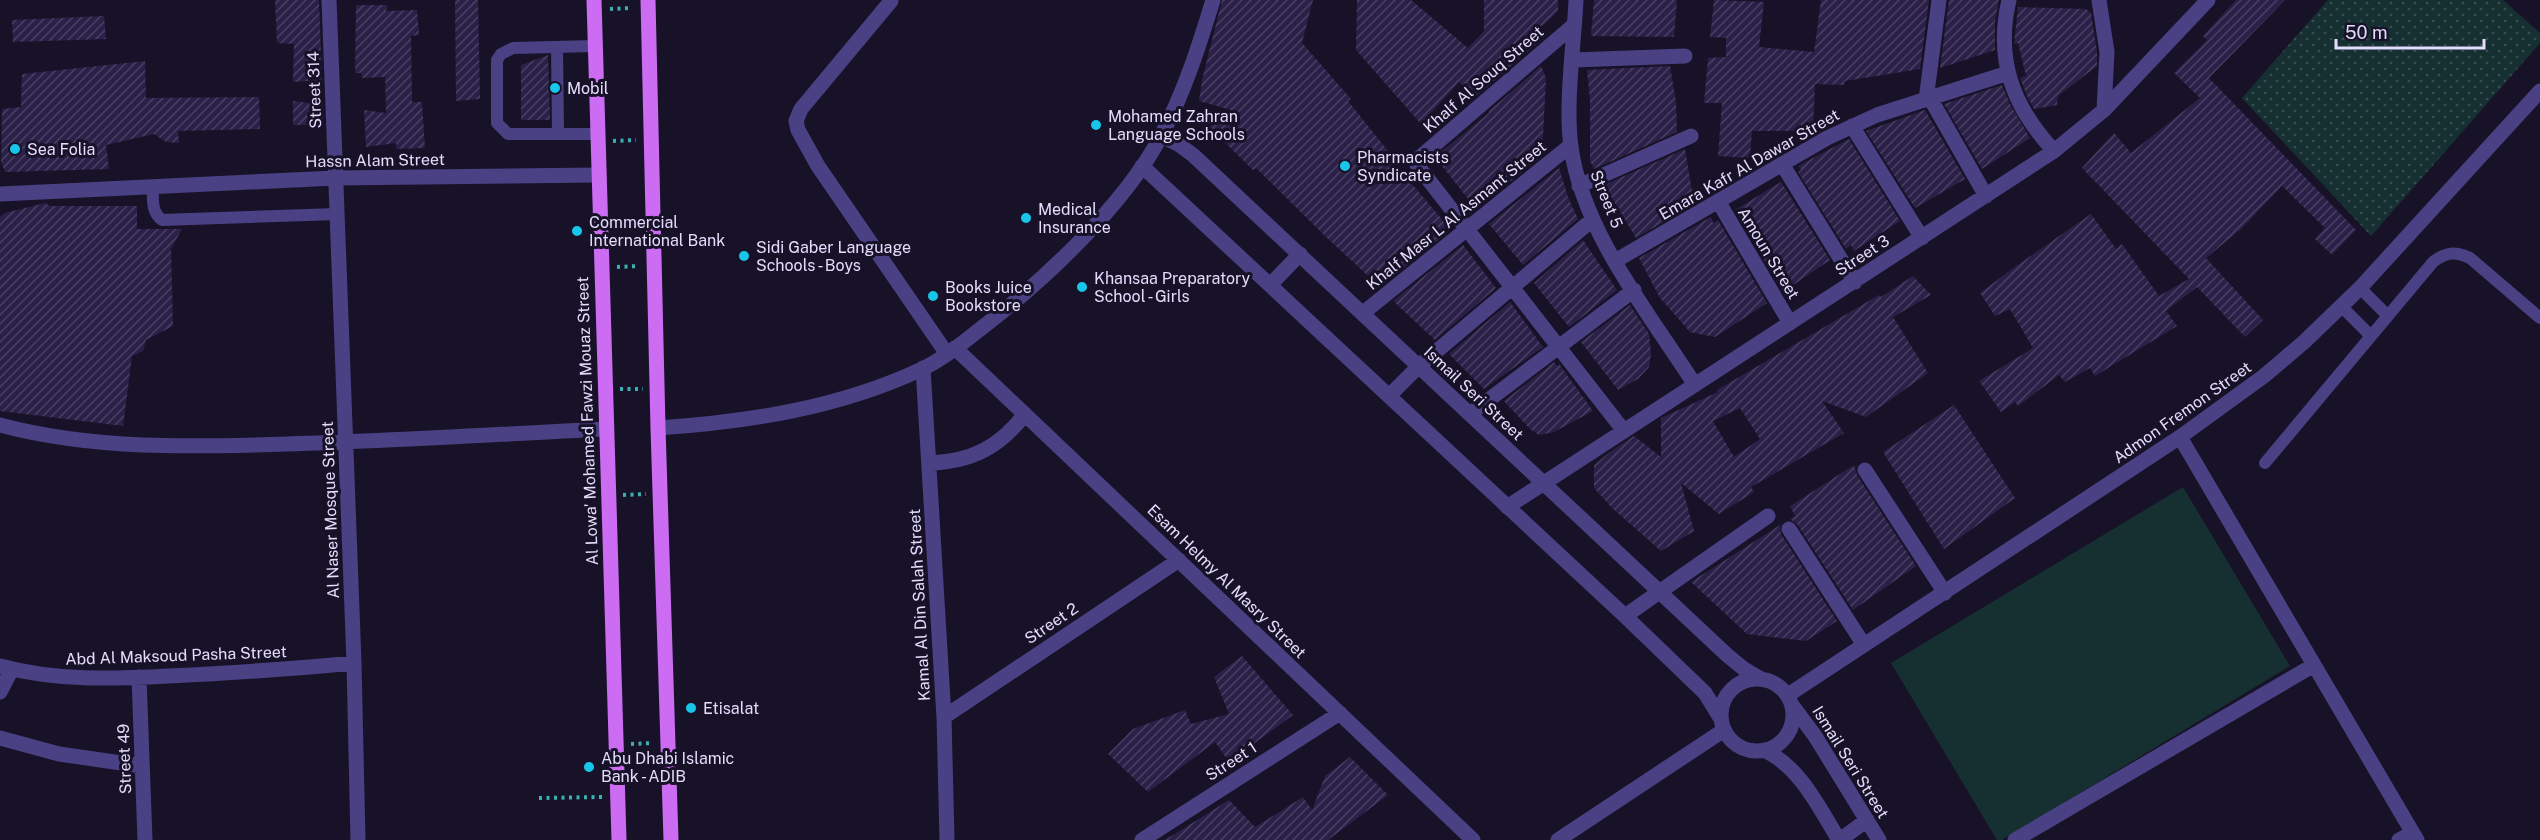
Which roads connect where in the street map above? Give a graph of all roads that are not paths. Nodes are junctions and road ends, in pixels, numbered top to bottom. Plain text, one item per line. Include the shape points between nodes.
1 (328, 0) edge
2 (1213, 0) edge
3 (1576, 0) edge
4 (1939, 0) edge
5 (2009, 0) edge
6 (2099, 0) edge
7 (2189, 0) edge
8 (891, 1) edge
9 (2208, 1) edge
10 (648, 4) edge
11 (594, 5) edge
12 (1574, 25) junction
13 (595, 46) junction
14 (557, 47) junction
15 (1685, 56) dead end
16 (1573, 60) junction
17 (2007, 73) junction
18 (2540, 91) edge
19 (1928, 99) junction
20 (2104, 110) junction
21 (1852, 126) junction
22 (558, 134) junction
23 (1161, 136) junction
24 (1691, 136) dead end
25 (597, 138) junction
26 (1571, 145) junction
27 (2054, 151) junction
28 (1782, 164) junction
29 (1142, 166) junction
30 (598, 175) junction
31 (335, 178) junction
32 (1579, 186) junction
33 (153, 187) junction
34 (0, 194) edge
35 (1986, 195) junction
36 (1718, 201) junction
37 (337, 214) junction
38 (1592, 220) junction
39 (1466, 230) junction
40 (1922, 238) junction
41 (1300, 254) junction
42 (1615, 261) junction
43 (1855, 282) junction
44 (1270, 285) junction
45 (1511, 288) junction
46 (2360, 288) junction
47 (1634, 290) junction
48 (2341, 306) junction
49 (1363, 313) junction
50 (2388, 316) junction
51 (2540, 318) edge
52 (1790, 324) junction
53 (2371, 336) junction
54 (1558, 348) junction
55 (951, 351) junction
56 (1419, 366) junction
57 (924, 368) junction
58 (1695, 385) junction
59 (1389, 396) junction
60 (1025, 414) junction
61 (1470, 414) junction
62 (0, 425) edge
63 (658, 428) junction
64 (605, 429) junction
65 (1624, 431) junction
66 (2180, 437) junction
67 (345, 443) junction
68 (929, 463) junction
69 (2265, 463) dead end
70 (1865, 470) dead end
71 (1544, 483) junction
72 (1507, 507) junction
73 (1768, 516) dead end
74 (1789, 529) dead end
75 (1179, 560) junction
76 (1660, 592) junction
77 (1944, 593) junction
78 (1625, 616) junction
79 (1864, 645) junction
80 (354, 663) junction
81 (2314, 665) junction
82 (6, 667) edge
83 (139, 677) junction
84 (1761, 679) junction
85 (0, 692) edge
86 (1790, 700) junction
87 (1340, 713) junction
88 (944, 717) junction
89 (1723, 724) junction
90 (0, 738) edge
91 (1764, 750) junction
92 (142, 766) junction
93 (1867, 820) junction
94 (2410, 838) edge
95 (145, 840) edge
96 (358, 840) edge
97 (619, 840) edge
98 (671, 840) edge
99 (947, 840) edge
100 (1142, 840) edge
101 (1473, 840) edge
102 (1558, 840) edge
103 (1839, 840) edge
104 (1879, 840) edge
105 (2015, 840) edge

1 - 31 street, Street 314
2 - 23 street via 1186,81
3 - 12 street, Street 5
4 - 19 street
5 - 17 street via 2004,44
6 - 20 street via 2108,52
7 - 9 street
8 - 55 street, Esam Helmy Al Masry Street via 801,109 796,121 818,166
9 - 20 street, Street 3
10 - 63 main road
11 - 13 main road, Al Lowa' Mohamed Fawzi Mouaz Street
12 - 16 street, Street 5
12 - 39 street, Khalf Al Souq Street via 1417,162
13 - 14 lane
13 - 25 main road, Al Lowa' Mohamed Fawzi Mouaz Street
14 - 22 lane
14 - 22 lane via 513,48 501,54 497,60 497,123 508,134
15 - 16 street
16 - 26 street, Street 5
17 - 19 street, Emara Kafr Al Dawar Street
17 - 27 street via 2022,111
18 - 46 street, Admon Fremon Street
19 - 21 street, Emara Kafr Al Dawar Street
19 - 35 street
20 - 27 street, Street 3
21 - 28 street, Emara Kafr Al Dawar Street
21 - 40 street
22 - 25 lane
23 - 29 street
23 - 41 street, Ismail Seri Street via 1186,149
24 - 32 street
25 - 30 main road, Al Lowa' Mohamed Fawzi Mouaz Street
26 - 32 street, Street 5
26 - 39 street, Khalf Masr L Al Asmant Street
27 - 35 street, Street 3
28 - 36 street, Emara Kafr Al Dawar Street
28 - 43 street
29 - 44 street
29 - 55 street via 1052,268
30 - 31 street, Hassn Alam Street
30 - 64 main road, Al Lowa' Mohamed Fawzi Mouaz Street
31 - 33 street, Hassn Alam Street
31 - 37 street, Al Naser Mosque Street
32 - 38 street, Street 5
33 - 34 street, Hassn Alam Street
33 - 37 lane via 155,214 162,220
35 - 40 street, Street 3
36 - 42 street, Emara Kafr Al Dawar Street
36 - 52 street, Amoun Street
37 - 67 street, Al Naser Mosque Street
38 - 42 street, Street 5
38 - 45 street
39 - 45 street
39 - 49 street, Khalf Masr L Al Asmant Street
40 - 43 street, Street 3
41 - 44 street
41 - 49 street, Ismail Seri Street
42 - 47 street, Street 5
43 - 52 street, Street 3
44 - 59 street
45 - 54 street
45 - 56 street
46 - 48 street, Admon Fremon Street
46 - 50 lane
47 - 54 street
47 - 58 street, Street 5
48 - 53 lane
48 - 66 street, Admon Fremon Street via 2264,376
49 - 56 street, Ismail Seri Street
50 - 51 lane via 2433,262 2444,254 2458,252
50 - 53 lane
52 - 58 street, Street 3
53 - 69 lane
54 - 61 street
54 - 65 street
55 - 57 street
55 - 60 street, Esam Helmy Al Masry Street
56 - 59 street
56 - 61 street, Ismail Seri Street
57 - 63 street via 878,387 791,411 714,424
57 - 68 street, Kamal Al Din Salah Street
58 - 65 street, Street 3
59 - 72 street
60 - 68 street via 1014,429 984,452 966,459
60 - 75 street, Esam Helmy Al Masry Street
61 - 71 street, Ismail Seri Street
62 - 67 street via 80,441 147,446
63 - 98 main road
64 - 67 street
64 - 97 main road, Al Lowa' Mohamed Fawzi Mouaz Street
65 - 71 street, Street 3
66 - 77 street, Admon Fremon Street
66 - 81 street
67 - 80 street, Al Naser Mosque Street
68 - 88 street, Kamal Al Din Salah Street
70 - 77 street
71 - 72 street, Street 3
71 - 76 street, Ismail Seri Street
72 - 78 street
73 - 76 street
74 - 79 street
75 - 87 street, Esam Helmy Al Masry Street
75 - 88 street, Street 2
76 - 78 street
76 - 84 street, Ismail Seri Street via 1736,663
77 - 79 street, Admon Fremon Street
78 - 89 street via 1705,693
79 - 86 street, Admon Fremon Street
80 - 83 street, Abd Al Maksoud Pasha Street
80 - 96 street, Al Naser Mosque Street
81 - 94 street
81 - 105 street
82 - 83 street, Abd Al Maksoud Pasha Street via 55,677
82 - 85 street
83 - 92 street, Street 49
84 - 86 street via 1771,681
84 - 89 street via 1750,679 1731,690 1725,698
86 - 91 street via 1792,726 1779,743
86 - 93 street, Ismail Seri Street
87 - 100 street, Street 1
87 - 101 street, Esam Helmy Al Masry Street
88 - 99 street, Kamal Al Din Salah Street
89 - 91 street via 1738,746
89 - 102 street
90 - 92 street via 60,754
91 - 103 street via 1784,761 1800,777
92 - 95 street, Street 49
93 - 103 street
93 - 104 street, Ismail Seri Street

